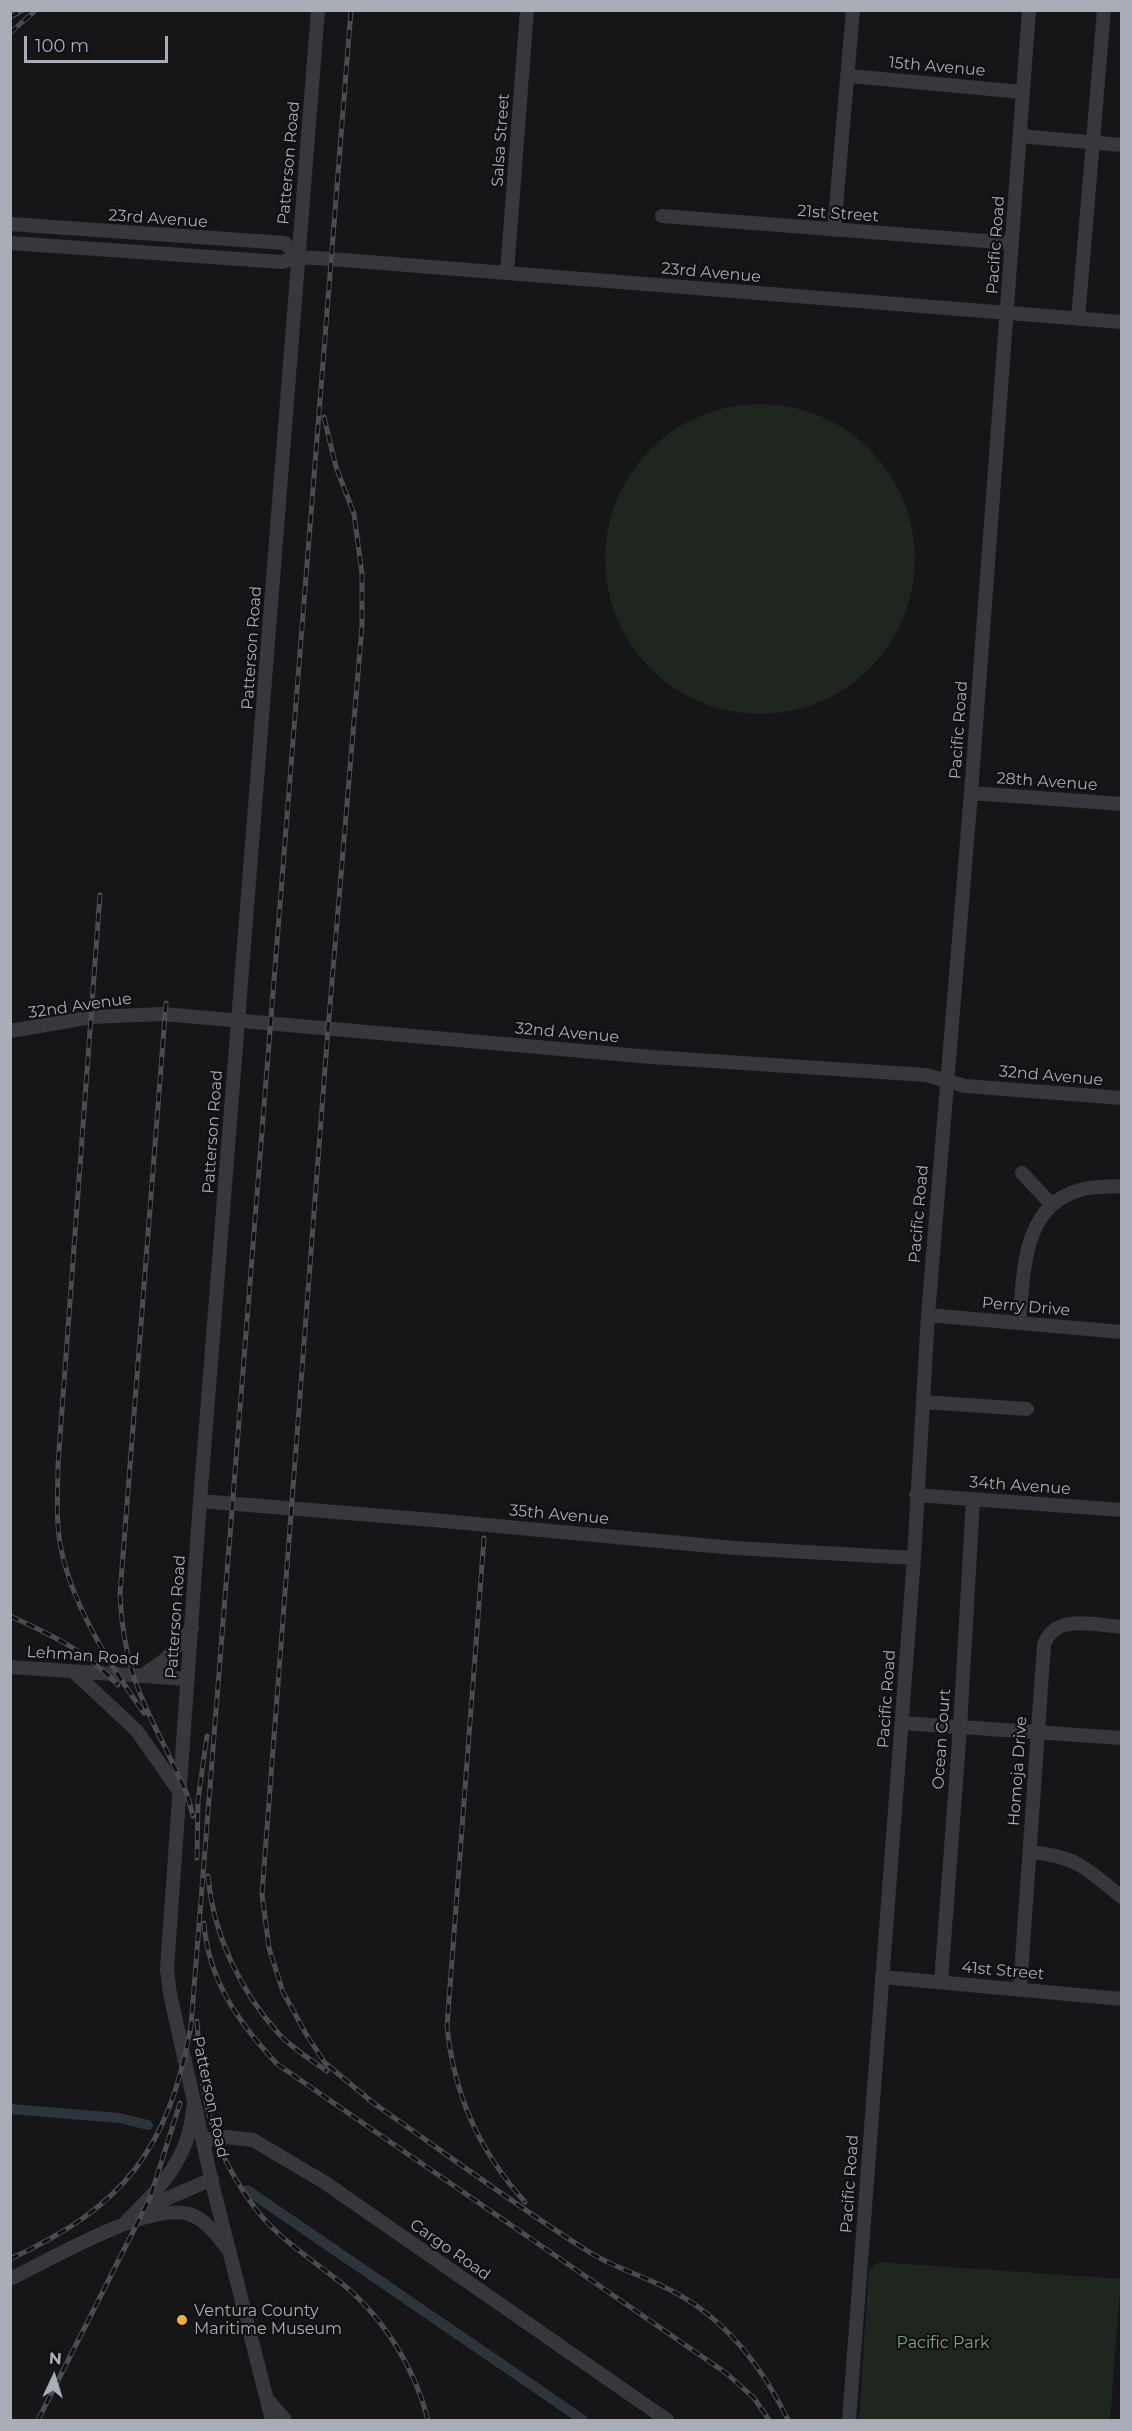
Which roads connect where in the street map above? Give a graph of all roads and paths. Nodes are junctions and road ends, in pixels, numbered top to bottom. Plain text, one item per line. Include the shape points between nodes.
1 (318, 10) edge
2 (527, 10) edge
3 (853, 10) edge
4 (1029, 10) edge
5 (1104, 10) edge
6 (849, 76) junction
7 (1023, 92) junction
8 (1020, 136) junction
9 (1093, 143) junction
10 (1122, 145) edge
11 (662, 216) dead end
12 (10, 224) edge
13 (834, 230) junction
14 (10, 243) edge
15 (1012, 243) junction
16 (297, 257) junction
17 (507, 272) junction
18 (1008, 314) junction
19 (1078, 319) junction
20 (1122, 322) edge
21 (970, 793) junction
22 (1122, 804) edge
23 (238, 1022) junction
24 (10, 1032) edge
25 (946, 1081) junction
26 (1122, 1098) edge
27 (1022, 1173) dead end
28 (1122, 1186) edge
29 (1052, 1205) junction
30 (928, 1315) junction
31 (1019, 1323) junction
32 (1122, 1332) edge
33 (923, 1402) junction
34 (1027, 1409) dead end
35 (916, 1494) junction
36 (973, 1499) junction
37 (200, 1501) junction
38 (1122, 1510) edge
39 (914, 1558) junction
40 (1122, 1627) edge
41 (192, 1628) junction
42 (10, 1667) edge
43 (75, 1672) junction
44 (142, 1676) junction
45 (188, 1679) junction
46 (902, 1723) junction
47 (960, 1728) junction
48 (1037, 1734) junction
49 (1122, 1738) edge
50 (179, 1791) junction
51 (1030, 1852) junction
52 (1122, 1897) edge
53 (882, 1977) junction
54 (941, 1982) junction
55 (1020, 1988) junction
56 (1122, 1999) edge
57 (193, 2092) junction
58 (203, 2140) junction
59 (212, 2183) junction
60 (137, 2211) junction
61 (152, 2215) junction
62 (124, 2224) junction
63 (71, 2250) junction
64 (230, 2251) junction
65 (64, 2264) dead end
66 (10, 2279) edge
67 (267, 2399) junction
68 (272, 2421) edge
69 (285, 2421) edge
70 (667, 2421) edge
71 (849, 2421) edge

1 - 16 street, Patterson Road
2 - 17 street, Salsa Street
3 - 6 street
4 - 7 street, Pacific Road
5 - 9 street
6 - 7 street, 15th Avenue
6 - 13 street
7 - 8 street, Pacific Road
8 - 9 street
8 - 15 street, Pacific Road
9 - 10 street
9 - 19 street
11 - 13 street, 21st Street
12 - 16 street, 23rd Avenue via 285,243
13 - 15 street, 21st Street
14 - 16 street, 23rd Avenue via 282,262
15 - 18 street, Pacific Road
16 - 17 street, 23rd Avenue
16 - 23 street, Patterson Road
17 - 18 street, 23rd Avenue
18 - 19 street, 23rd Avenue
18 - 21 street, Pacific Road
19 - 20 street, 23rd Avenue
21 - 22 street, 28th Avenue
21 - 25 street, Pacific Road
23 - 24 street, 32nd Avenue via 130,1014
23 - 25 street, 32nd Avenue via 651,1057 926,1075
23 - 37 street, Patterson Road
25 - 26 street, 32nd Avenue via 965,1086
25 - 30 street, Pacific Road
27 - 29 street
28 - 29 street via 1078,1190
29 - 31 street via 1026,1250
30 - 31 street, Perry Drive
30 - 33 street, Pacific Road
31 - 32 street, Perry Drive
33 - 34 street
33 - 35 street, Pacific Road
35 - 36 street, 34th Avenue
35 - 39 street, Pacific Road
36 - 38 street, 34th Avenue
36 - 47 street, Ocean Court
37 - 39 street, 35th Avenue via 734,1548
37 - 41 street, Patterson Road
39 - 46 street, Pacific Road
40 - 48 street, Homoja Drive via 1068,1624 1051,1631 1044,1645
41 - 44 street via 166,1659
41 - 45 street, Patterson Road
42 - 43 street, Lehman Road
43 - 44 street, Lehman Road
43 - 50 street via 137,1731
44 - 45 street, Lehman Road
45 - 50 street, Patterson Road
46 - 47 street
46 - 53 street, Pacific Road
47 - 48 street
47 - 54 street, Ocean Court
48 - 49 street
48 - 51 street, Homoja Drive
50 - 57 street, Patterson Road via 167,1969
51 - 52 street via 1077,1862
51 - 55 street, Homoja Drive
53 - 54 street, 41st Street
53 - 71 street, Pacific Road
54 - 55 street, 41st Street
55 - 56 street, 41st Street
57 - 58 street, Patterson Road
57 - 60 street via 184,2150 164,2184
58 - 59 street, Patterson Road
58 - 70 street, Cargo Road via 253,2140 324,2182
59 - 60 street
59 - 61 street
59 - 64 street, Patterson Road
60 - 62 street
61 - 62 street
61 - 64 street via 176,2212 196,2217
62 - 63 street
63 - 65 street
63 - 66 street
64 - 67 street, Patterson Road
67 - 68 street, Patterson Road
67 - 69 street

